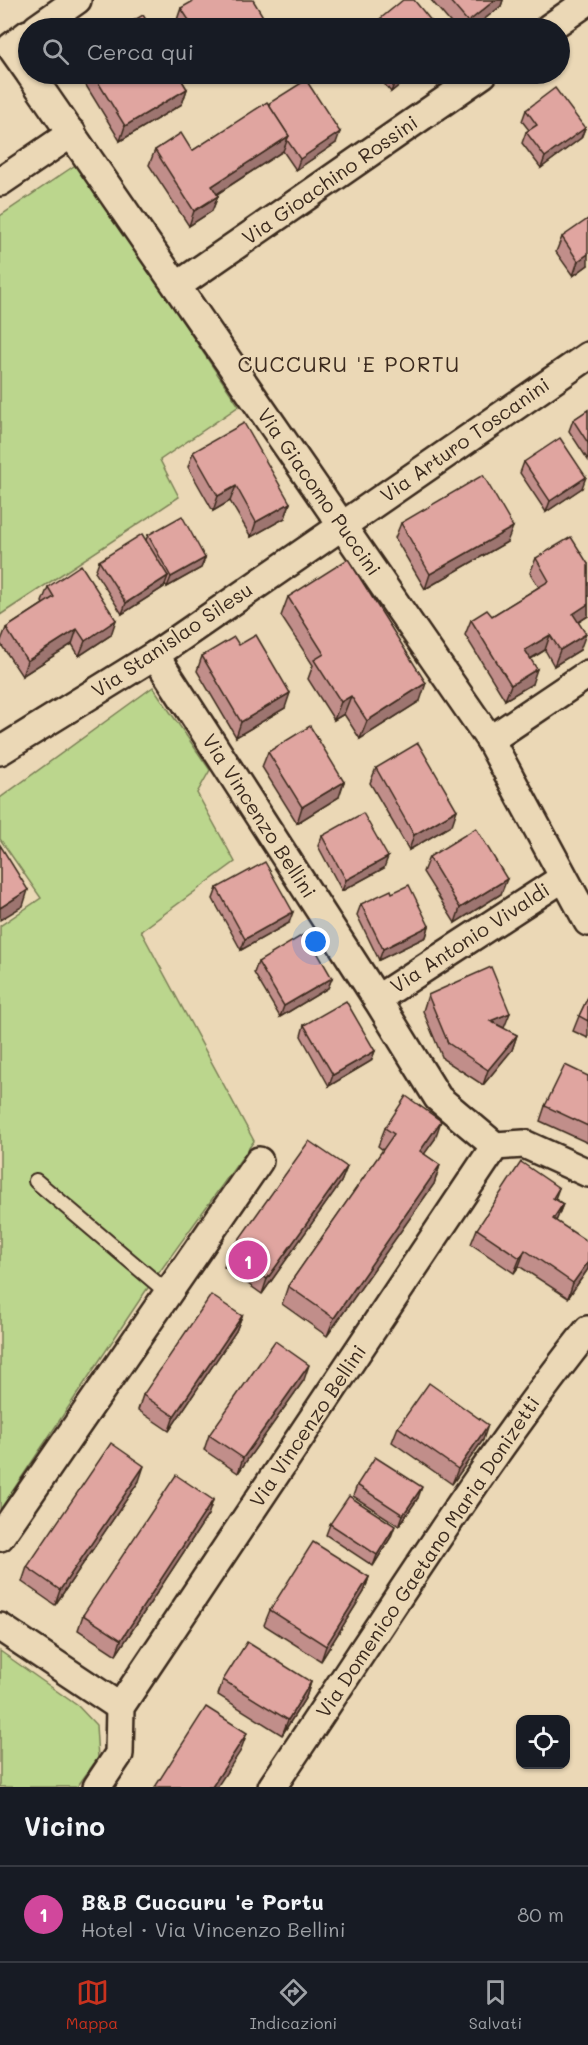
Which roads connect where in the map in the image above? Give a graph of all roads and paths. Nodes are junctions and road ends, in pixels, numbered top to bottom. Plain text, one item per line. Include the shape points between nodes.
1 (77, 0) edge
2 (588, 1) edge
3 (51, 18) edge
4 (563, 18) edge
5 (18, 41) edge
6 (18, 56) edge
7 (37, 84) edge
8 (469, 84) edge
9 (72, 133) junction
10 (0, 182) edge
11 (177, 286) junction
12 (588, 356) edge
13 (342, 525) junction
14 (154, 655) junction
15 (588, 674) edge
16 (490, 740) junction
17 (0, 751) edge
18 (563, 878) junction
19 (588, 922) edge
20 (377, 999) junction
21 (495, 1146) junction
22 (259, 1161) dead end
23 (588, 1173) edge
24 (36, 1181) dead end
25 (168, 1293) junction
26 (588, 1330) edge
27 (0, 1537) edge
28 (0, 1627) edge
29 (120, 1707) junction
30 (97, 1787) edge
31 (272, 1787) edge

1 - 3 street
2 - 4 street
5 - 6 street, Via Giacomo Puccini via 11,46
7 - 9 street, Via Giacomo Puccini
8 - 11 street, Via Gioachino Rossini
9 - 10 street
9 - 11 street, Via Giacomo Puccini
11 - 13 street, Via Giacomo Puccini
12 - 13 street, Via Arturo Toscanini
13 - 14 street, Via Stanislao Silesu
13 - 16 street, Via Giacomo Puccini
14 - 17 street, Via Stanislao Silesu
14 - 20 street, Via Vincenzo Bellini
15 - 16 street
16 - 18 street, Via Giacomo Puccini
18 - 19 street, Via Giacomo Puccini
18 - 20 street, Via Antonio Vivaldi
20 - 21 street, Via Vincenzo Bellini via 438,1098
21 - 23 street via 524,1144
21 - 29 street, Via Vincenzo Bellini
22 - 25 street
24 - 25 lane
25 - 27 street
26 - 31 street, Via Domenico Gaetano Maria Donizetti via 552,1374 411,1577
28 - 29 street
29 - 30 street via 118,1755

